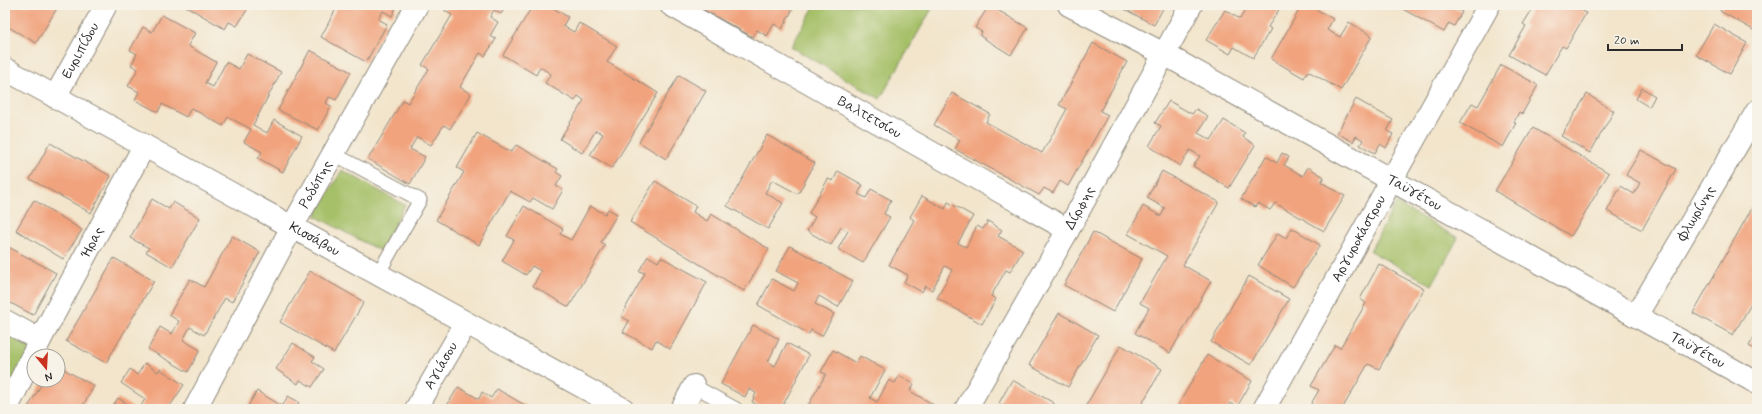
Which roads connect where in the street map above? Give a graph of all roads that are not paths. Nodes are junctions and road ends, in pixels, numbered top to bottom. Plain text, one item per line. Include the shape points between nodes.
1 (106, 5) edge
2 (417, 5) edge
3 (671, 5) edge
4 (1069, 5) edge
5 (1191, 5) edge
6 (1489, 5) edge
7 (1164, 54) junction
8 (5, 69) edge
9 (55, 97) junction
10 (1757, 111) edge
11 (144, 146) junction
12 (334, 154) junction
13 (1392, 180) junction
14 (292, 227) junction
15 (1068, 230) junction
16 (378, 274) junction
17 (1636, 316) junction
18 (5, 321) edge
19 (466, 323) junction
20 (40, 340) junction
21 (1757, 383) edge
22 (694, 386) joint
23 (5, 405) edge
24 (195, 409) edge
25 (416, 409) edge
26 (623, 409) edge
27 (682, 409) edge
28 (736, 409) edge
29 (966, 409) edge
30 (1264, 409) edge

1 - 9 street, Ευριπίδου
2 - 12 street, Ροδόπης
3 - 15 street, Βαλτετσίου
4 - 7 street, Ταϋγέτου
5 - 7 street, Δίρφης
6 - 13 street, Αργυροκάστρου
7 - 13 street, Ταϋγέτου
7 - 15 street, Δίρφης
8 - 9 street, Κισσάβου
9 - 11 street, Κισσάβου
10 - 17 street, Φλωρίνης
11 - 14 street, Κισσάβου
11 - 20 street, Ήρας
12 - 14 street, Ροδόπης
12 - 16 lane via 420,200
13 - 17 street, Ταϋγέτου
13 - 30 street, Αργυροκάστρου
14 - 16 street, Κισσάβου
14 - 24 street, Ροδόπης
15 - 29 street, Δίρφης
16 - 19 street, Κισσάβου
17 - 21 street, Ταϋγέτου
18 - 20 street
19 - 25 street, Αγιάσου
19 - 26 street, Κισσάβου
20 - 23 street, Ήρας via 11,400
22 - 27 street
22 - 28 lane

